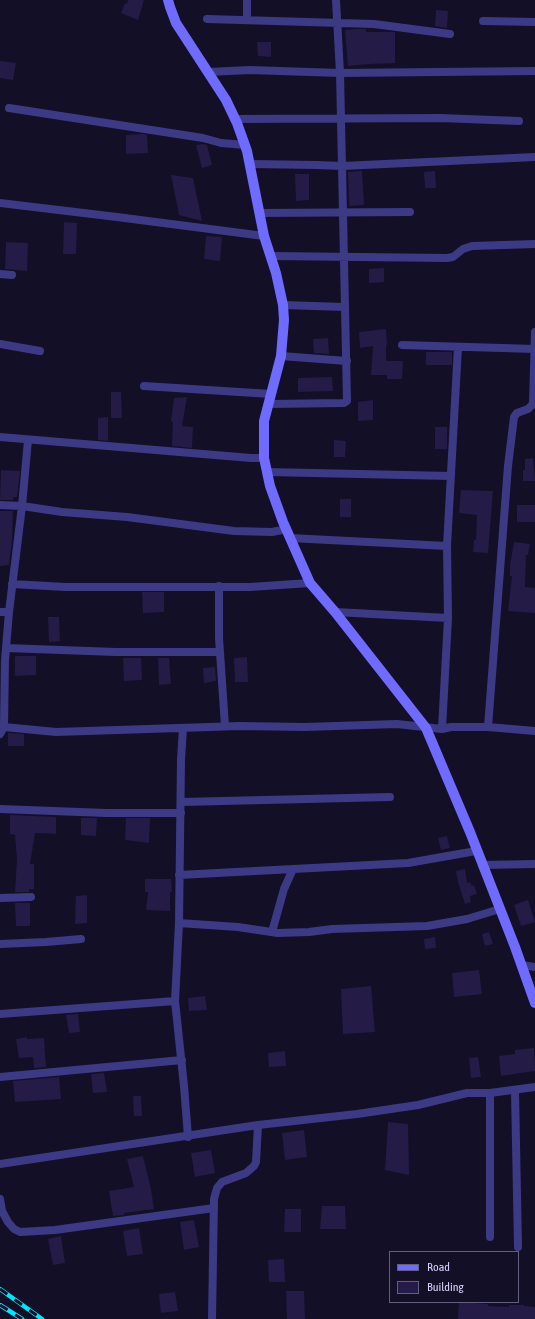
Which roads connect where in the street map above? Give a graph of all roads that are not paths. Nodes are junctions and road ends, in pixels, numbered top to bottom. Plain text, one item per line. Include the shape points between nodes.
1 (168, 0) edge
2 (247, 0) edge
3 (336, 0) edge
4 (207, 19) dead end
5 (247, 20) junction
6 (483, 21) dead end
7 (337, 22) junction
8 (535, 22) edge
9 (450, 34) dead end
10 (535, 71) edge
11 (208, 72) junction
12 (340, 73) junction
13 (9, 108) dead end
14 (340, 118) junction
15 (235, 119) junction
16 (519, 121) dead end
17 (245, 145) junction
18 (535, 157) edge
19 (250, 164) junction
20 (342, 166) junction
21 (0, 203) edge
22 (343, 212) junction
23 (410, 212) dead end
24 (260, 214) junction
25 (264, 236) junction
26 (535, 244) edge
27 (271, 256) junction
28 (345, 258) junction
29 (0, 274) edge
30 (12, 275) dead end
31 (283, 305) junction
32 (344, 307) junction
33 (535, 332) edge
34 (0, 344) edge
35 (402, 345) dead end
36 (458, 347) junction
37 (535, 349) edge
38 (40, 351) dead end
39 (281, 356) junction
40 (347, 360) junction
41 (144, 386) dead end
42 (270, 399) junction
43 (0, 437) edge
44 (28, 440) junction
45 (264, 458) junction
46 (267, 472) junction
47 (451, 476) junction
48 (0, 505) edge
49 (22, 506) junction
50 (288, 533) junction
51 (446, 546) junction
52 (310, 583) junction
53 (12, 584) junction
54 (219, 586) junction
55 (0, 612) edge
56 (9, 612) junction
57 (335, 612) junction
58 (448, 618) junction
59 (6, 648) junction
60 (220, 652) junction
61 (2, 681) edge
62 (225, 726) junction
63 (488, 727) junction
64 (183, 728) junction
65 (426, 728) junction
66 (1, 729) edge
67 (442, 729) junction
68 (535, 731) edge
69 (390, 797) dead end
70 (181, 802) junction
71 (0, 809) edge
72 (181, 814) junction
73 (476, 850) junction
74 (535, 864) edge
75 (482, 865) junction
76 (293, 869) junction
77 (179, 875) junction
78 (32, 897) dead end
79 (0, 898) edge
80 (500, 909) junction
81 (179, 923) junction
82 (272, 932) junction
83 (81, 939) dead end
84 (0, 944) edge
85 (521, 965) junction
86 (535, 967) edge
87 (175, 1002) junction
88 (535, 1003) edge
89 (0, 1014) edge
90 (182, 1060) junction
91 (0, 1077) edge
92 (535, 1087) edge
93 (515, 1091) junction
94 (490, 1093) junction
95 (258, 1125) junction
96 (188, 1137) junction
97 (0, 1164) edge
98 (0, 1199) edge
99 (214, 1208) junction
100 (490, 1237) dead end
101 (518, 1247) dead end
102 (212, 1319) edge

1 - 11 street via 176,23
2 - 5 street
3 - 7 street
4 - 5 street
5 - 7 street
6 - 8 street
7 - 9 street
7 - 12 street
10 - 12 street
11 - 12 street via 250,70
11 - 15 street
12 - 14 street
13 - 17 street
14 - 15 street
14 - 16 street
14 - 20 street
15 - 17 street
17 - 19 street
18 - 20 street
19 - 20 street
19 - 24 street
20 - 22 street
21 - 25 street
22 - 23 street
22 - 24 street
22 - 28 street
24 - 25 street
25 - 27 street
26 - 28 street via 472,246 447,258
27 - 28 street
27 - 31 street
28 - 32 street
29 - 30 street
31 - 32 street
31 - 39 street
32 - 40 street
33 - 37 street
34 - 38 street
35 - 36 street
36 - 37 street
36 - 47 street
37 - 63 street via 533,404 514,417
39 - 40 street
39 - 42 street
40 - 42 street via 345,403
41 - 42 street
42 - 45 street via 264,421
43 - 44 street
44 - 45 street
44 - 49 street
45 - 46 street
46 - 47 street
46 - 50 street
47 - 51 street
48 - 49 street
49 - 50 street via 234,531
49 - 53 street
50 - 51 street
50 - 52 street
51 - 58 street
52 - 54 street via 250,587
52 - 57 street
53 - 54 street via 65,587
53 - 56 street
54 - 60 street
55 - 56 street
56 - 59 street
57 - 58 street
57 - 65 street
58 - 67 street
59 - 60 street
59 - 61 street
60 - 62 street
61 - 66 street
62 - 64 street
62 - 65 street via 397,724
63 - 67 street
63 - 68 street
64 - 66 street via 56,732
64 - 70 street
65 - 67 street
65 - 73 street
69 - 70 street
70 - 72 street
71 - 72 street
72 - 77 street
73 - 75 street
73 - 76 street via 408,863
74 - 75 street
75 - 80 street
76 - 77 street
76 - 82 street via 284,889
77 - 81 street
78 - 79 street
80 - 82 street via 467,919 427,926
80 - 85 street
81 - 82 street
81 - 87 street
83 - 84 street
85 - 86 street
85 - 88 street
87 - 89 street
87 - 90 street
90 - 91 street
90 - 96 street
92 - 93 street
93 - 94 street
93 - 101 street
94 - 95 street via 467,1093 418,1105
94 - 100 street
95 - 96 street
95 - 99 street via 254,1166 246,1173 222,1182 217,1188
96 - 97 street
98 - 99 street via 8,1222 20,1232 55,1230
99 - 102 street

